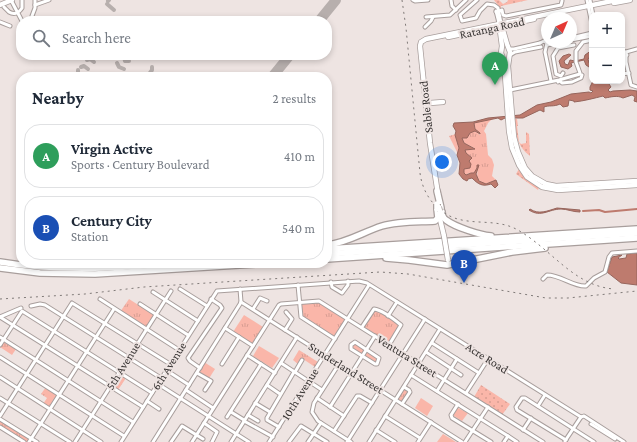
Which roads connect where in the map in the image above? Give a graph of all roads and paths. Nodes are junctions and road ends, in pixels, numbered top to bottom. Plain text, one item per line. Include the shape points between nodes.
1 (6, 0) edge
2 (11, 0) edge
3 (22, 0) edge
4 (35, 0) edge
5 (48, 0) edge
6 (413, 0) edge
7 (428, 0) edge
8 (451, 0) edge
9 (477, 0) edge
10 (484, 0) edge
11 (617, 0) edge
12 (630, 0) edge
13 (465, 1) edge
14 (562, 1) dead end
15 (487, 4) junction
16 (2, 5) edge
17 (35, 5) junction
18 (589, 5) edge
19 (469, 6) junction
20 (456, 10) junction
21 (497, 12) junction
22 (17, 13) junction
23 (18, 16) edge
24 (32, 16) dead end
25 (426, 17) dead end
26 (433, 17) junction
27 (0, 22) edge
28 (500, 25) junction
29 (10, 26) dead end
30 (425, 27) dead end
31 (488, 29) junction
32 (589, 36) edge
33 (501, 38) junction
34 (577, 38) edge
35 (589, 41) edge
36 (423, 42) junction
37 (541, 45) edge
38 (541, 45) edge
39 (545, 48) edge
40 (558, 48) edge
41 (509, 49) junction
42 (502, 50) junction
43 (637, 50) edge
44 (625, 53) edge
45 (509, 55) junction
46 (503, 56) junction
47 (625, 58) edge
48 (629, 73) junction
49 (423, 74) junction
50 (625, 74) edge
51 (561, 77) junction
52 (552, 81) junction
53 (637, 87) edge
54 (508, 90) junction
55 (510, 117) junction
56 (429, 129) junction
57 (514, 137) junction
58 (512, 148) junction
59 (637, 181) edge
60 (637, 184) edge
61 (437, 189) joint
62 (439, 208) junction
63 (426, 222) junction
64 (441, 223) junction
65 (460, 227) junction
66 (637, 228) edge
67 (637, 233) edge
68 (518, 237) junction
69 (637, 238) edge
70 (599, 241) junction
71 (332, 244) edge
72 (332, 249) edge
73 (637, 252) edge
74 (332, 254) edge
75 (332, 260) edge
76 (332, 260) edge
77 (0, 262) edge
78 (448, 263) junction
79 (16, 264) edge
80 (0, 268) edge
81 (42, 268) edge
82 (113, 268) edge
83 (189, 268) edge
84 (543, 279) dead end
85 (348, 281) junction
86 (331, 282) junction
87 (298, 285) junction
88 (369, 285) junction
89 (180, 289) dead end
90 (240, 289) junction
91 (218, 290) joint
92 (171, 291) dead end
93 (153, 292) dead end
94 (100, 299) dead end
95 (211, 299) junction
96 (165, 300) junction
97 (267, 301) dead end
98 (241, 302) junction
99 (300, 302) junction
100 (397, 302) junction
101 (140, 304) dead end
102 (31, 306) dead end
103 (207, 306) junction
104 (114, 308) junction
105 (22, 309) junction
106 (253, 309) junction
107 (286, 312) dead end
108 (156, 314) junction
109 (388, 316) junction
110 (0, 317) edge
111 (64, 317) junction
112 (348, 319) junction
113 (425, 319) junction
114 (269, 320) junction
115 (198, 321) junction
116 (105, 323) junction
117 (12, 325) junction
118 (362, 327) junction
119 (225, 328) junction
120 (147, 329) junction
121 (440, 329) junction
122 (286, 330) junction
123 (54, 331) junction
124 (188, 335) junction
125 (375, 336) junction
126 (96, 337) junction
127 (239, 337) junction
128 (297, 337) junction
129 (2, 338) edge
130 (335, 339) junction
131 (432, 343) junction
132 (0, 344) edge
133 (138, 344) junction
134 (389, 345) junction
135 (45, 346) junction
136 (253, 346) junction
137 (179, 350) junction
138 (366, 350) junction
139 (87, 352) junction
140 (426, 352) junction
141 (403, 353) junction
142 (247, 355) junction
143 (325, 355) junction
144 (362, 356) junction
145 (0, 357) edge
146 (128, 358) junction
147 (458, 359) junction
148 (488, 359) junction
149 (36, 360) junction
150 (302, 360) dead end
151 (280, 363) junction
152 (419, 363) junction
153 (170, 364) junction
154 (222, 364) dead end
155 (261, 364) junction
156 (339, 364) junction
157 (78, 366) junction
158 (200, 368) junction
159 (451, 369) junction
160 (166, 370) junction
161 (119, 372) junction
162 (294, 372) junction
163 (352, 372) junction
164 (197, 373) junction
165 (275, 373) junction
166 (479, 373) junction
167 (27, 374) junction
168 (411, 375) junction
169 (461, 375) dead end
170 (0, 378) edge
171 (161, 378) junction
172 (445, 380) junction
173 (68, 381) junction
174 (308, 381) junction
175 (158, 384) junction
176 (189, 385) junction
177 (266, 385) junction
178 (110, 387) junction
179 (404, 387) junction
180 (18, 389) junction
181 (186, 390) junction
182 (205, 390) dead end
183 (322, 390) junction
184 (380, 390) junction
185 (437, 391) junction
186 (152, 393) junction
187 (466, 393) junction
188 (280, 394) junction
189 (59, 395) junction
190 (546, 395) junction
191 (0, 398) edge
192 (181, 398) junction
193 (317, 398) junction
194 (395, 400) junction
195 (101, 401) junction
196 (147, 401) junction
197 (9, 403) junction
198 (255, 403) junction
199 (372, 404) junction
200 (402, 404) junction
201 (458, 404) junction
202 (538, 406) junction
203 (143, 407) junction
204 (330, 407) junction
205 (488, 407) junction
206 (159, 408) dead end
207 (213, 408) junction
208 (50, 409) junction
209 (231, 412) junction
210 (270, 412) junction
211 (248, 414) junction
212 (92, 416) junction
213 (208, 416) junction
214 (344, 416) junction
215 (385, 416) junction
216 (227, 417) dead end
217 (581, 417) junction
218 (0, 418) edge
219 (531, 418) junction
220 (480, 419) junction
221 (244, 421) junction
222 (258, 421) dead end
223 (133, 422) junction
224 (431, 422) junction
225 (204, 423) junction
226 (321, 423) junction
227 (41, 424) junction
228 (591, 424) dead end
229 (0, 427) edge
230 (279, 427) junction
231 (573, 428) junction
232 (83, 430) junction
233 (376, 430) junction
234 (473, 430) junction
235 (523, 430) junction
236 (334, 431) junction
237 (606, 431) junction
238 (236, 434) junction
239 (314, 434) junction
240 (196, 435) junction
241 (124, 436) junction
242 (508, 436) junction
243 (420, 438) junction
244 (615, 438) dead end
245 (203, 439) dead end
246 (271, 439) edge
247 (30, 440) edge
248 (349, 441) edge
249 (390, 441) edge
250 (565, 441) edge
251 (24, 442) edge
252 (37, 442) edge
253 (70, 442) edge
254 (75, 442) edge
255 (101, 442) edge
256 (120, 442) edge
257 (153, 442) edge
258 (171, 442) edge
259 (192, 442) edge
260 (212, 442) edge
261 (230, 442) edge
262 (249, 442) edge
263 (276, 442) edge
264 (290, 442) edge
265 (308, 442) edge
266 (327, 442) edge
267 (369, 442) edge
268 (395, 442) edge
269 (418, 442) edge
270 (462, 442) edge
271 (466, 442) edge
272 (491, 442) edge
273 (504, 442) edge
274 (517, 442) edge
275 (543, 442) edge
276 (594, 442) edge
277 (624, 442) edge

1 - 16 main road
2 - 16 main road
2 - 22 street
3 - 22 street via 22,8
4 - 17 street
5 - 17 street
6 - 7 street
8 - 20 street
9 - 19 street
10 - 15 street
11 - 18 main road, Ratanga Road
12 - 18 main road, Ratanga Road
13 - 19 street
13 - 20 street
14 - 21 street via 561,5 506,16 503,16 502,10
15 - 19 street via 476,18 462,22 460,16
15 - 21 street via 496,5
16 - 22 street via 7,11
17 - 24 street
18 - 28 main road, Ratanga Road
20 - 26 street via 448,15
21 - 28 street
22 - 23 street
25 - 26 street
26 - 30 street
27 - 29 street
28 - 31 main road, Ratanga Road
28 - 33 main road
28 - 36 main road, Ratanga Road
28 - 41 main road
31 - 33 main road via 497,30
31 - 36 main road, Ratanga Road
32 - 34 street
33 - 42 main road
35 - 51 street via 583,42 575,54 581,74
36 - 49 main road, Sable Road via 420,46
37 - 41 street
38 - 45 street
39 - 52 street
40 - 51 street via 553,55 555,73
41 - 42 main road
41 - 45 main road
42 - 46 main road
43 - 44 street
45 - 46 main road
45 - 54 main road
46 - 54 main road
47 - 48 street
48 - 50 street
48 - 53 street via 631,85
49 - 56 main road, Sable Road
49 - 56 main road via 428,101 443,103 430,107
51 - 52 street
52 - 54 street
54 - 55 main road
55 - 57 main road
55 - 58 main road
56 - 61 main road, Sable Road
57 - 58 main road
57 - 59 main road via 527,171 546,184 561,186
58 - 60 main road via 524,174 543,187 558,190
61 - 62 highway
62 - 63 highway via 436,220
62 - 64 main road
62 - 65 highway via 446,220
63 - 64 highway
63 - 71 highway via 383,226 348,241
64 - 65 highway
64 - 78 main road, bridge
65 - 68 highway via 484,235
66 - 68 highway
67 - 74 highway
68 - 72 highway
69 - 70 highway
70 - 76 highway
70 - 78 highway
73 - 84 street via 611,254 605,271 587,286 554,276 546,276
75 - 78 highway via 371,258
77 - 79 highway
80 - 83 highway via 40,273 90,274
81 - 82 highway
85 - 86 street, Acre Road
85 - 86 street via 348,286 342,293 332,288
85 - 88 street, Acre Road via 362,281
86 - 87 street, Acre Road
87 - 90 street, Acre Road
87 - 99 street
88 - 100 street, Acre Road
88 - 112 street, 10th Avenue
89 - 103 street
90 - 91 street, Acre Road
90 - 98 street
91 - 95 street, 6th Avenue
92 - 96 street, 5th Avenue
93 - 96 street
94 - 104 street
95 - 103 street, 6th Avenue
95 - 158 street via 222,308 188,358
96 - 108 street, 5th Avenue
96 - 115 street
97 - 106 street via 260,298
98 - 106 street, Sunderland Street
98 - 119 street
99 - 112 street, Ventura Street via 320,301
99 - 114 street, Ventura Street via 280,304
99 - 130 street via 301,318
100 - 109 street
100 - 113 street, Acre Road
101 - 108 street
102 - 111 street via 43,304
103 - 115 street, 6th Avenue
104 - 116 street
104 - 120 street
105 - 110 street
105 - 117 street
105 - 123 street
106 - 114 street, Sunderland Street
107 - 122 street via 292,319
108 - 120 street, 5th Avenue
108 - 124 street
109 - 118 street via 374,309
109 - 134 street via 400,326
110 - 117 street
111 - 116 street via 73,303
111 - 123 street
111 - 126 street
112 - 118 street, Ventura Street
112 - 130 street, 10th Avenue
113 - 121 street, Acre Road
113 - 141 street
114 - 122 street, Sunderland Street
114 - 136 street, Ventura Street
115 - 124 street, 6th Avenue
116 - 126 street
116 - 133 street
117 - 129 street
117 - 135 street
118 - 125 street, Ventura Street
119 - 127 street
119 - 158 street
120 - 133 street, 5th Avenue
120 - 137 street
121 - 131 street
121 - 148 street, Acre Road
122 - 128 street, Sunderland Street
123 - 135 street
123 - 139 street
124 - 137 street, 6th Avenue
125 - 134 street, Ventura Street
125 - 138 street
126 - 139 street
126 - 146 street
127 - 136 street
127 - 154 street
128 - 143 street, Sunderland Street
128 - 151 street
129 - 132 street
129 - 149 street
130 - 143 street, 10th Avenue
131 - 140 street
131 - 147 street
133 - 146 street, 5th Avenue
133 - 153 street
134 - 141 street, Ventura Street
135 - 149 street
135 - 157 street
136 - 142 street, Ventura Street
137 - 153 street, 6th Avenue
138 - 144 street
138 - 144 street via 355,342 351,345 351,350
138 - 144 street via 379,358 378,362 374,364
139 - 157 street
139 - 161 street
140 - 152 street
140 - 159 street
141 - 152 street, Ventura Street
141 - 184 street
142 - 155 street
142 - 207 street, Ventura Street
143 - 156 street, Sunderland Street
143 - 174 street, 10th Avenue
144 - 163 street
145 - 167 street
146 - 161 street, 5th Avenue
146 - 171 street
147 - 159 street
147 - 166 street
148 - 166 street
148 - 190 street, Acre Road
149 - 167 street
149 - 173 street
150 - 162 street
151 - 162 street
151 - 165 street
152 - 168 street
152 - 172 street, Ventura Street
153 - 160 street, 6th Avenue
155 - 165 street
155 - 209 street
156 - 163 street, Sunderland Street
156 - 183 street
157 - 173 street
157 - 178 street
158 - 164 street
159 - 169 street
159 - 172 street
160 - 171 street, 6th Avenue
160 - 176 street
161 - 178 street, 5th Avenue
161 - 186 street
162 - 174 street
162 - 188 street
163 - 184 street, Sunderland Street
163 - 204 street
164 - 176 street
164 - 182 street via 211,381
165 - 177 street
166 - 187 street
167 - 180 street
167 - 189 street
168 - 179 street
168 - 185 street
170 - 180 street
171 - 175 street, 6th Avenue
172 - 185 street
172 - 187 street, Ventura Street
173 - 189 street
173 - 195 street
174 - 183 street
174 - 230 street, 10th Avenue
175 - 186 street, 6th Avenue
175 - 192 street
176 - 181 street
177 - 188 street
177 - 198 street
178 - 195 street, 5th Avenue
178 - 203 street
179 - 194 street
179 - 200 street via 410,392
180 - 197 street
180 - 208 street
181 - 192 street
181 - 207 street
183 - 193 street
184 - 194 street, Sunderland Street
184 - 199 street
185 - 201 street
186 - 196 street, 6th Avenue
187 - 205 street, Ventura Street
188 - 210 street
189 - 208 street
189 - 212 street
190 - 202 street
190 - 217 street, Acre Road
191 - 197 street
192 - 213 street
192 - 257 street
193 - 204 street
193 - 226 street via 312,412
194 - 200 street, Sunderland Street
194 - 215 street
195 - 212 street, 5th Avenue
195 - 223 street
196 - 203 street, 6th Avenue
196 - 206 street
197 - 218 street
197 - 227 street
198 - 210 street
198 - 211 street
199 - 214 street via 357,396
199 - 248 street
200 - 224 street, Sunderland Street
201 - 220 street
201 - 234 street via 451,416
202 - 219 street via 521,398 516,408
202 - 231 street
203 - 223 street, 6th Avenue
204 - 214 street
205 - 220 street
205 - 235 street, Ventura Street
207 - 213 street, Ventura Street
208 - 227 street
208 - 232 street
209 - 216 street
209 - 221 street
210 - 230 street via 267,420
211 - 221 street
211 - 222 street
212 - 232 street, 5th Avenue
212 - 241 street
213 - 225 street, Ventura Street
213 - 238 street
214 - 236 street
215 - 233 street
215 - 243 street
217 - 231 street
217 - 237 street, Acre Road via 584,416
218 - 247 street
219 - 235 street
219 - 250 street
220 - 234 street
220 - 242 street
221 - 238 street
221 - 246 street
223 - 241 street, 6th Avenue
224 - 243 street
224 - 270 street, Sunderland Street
225 - 240 street, Ventura Street
225 - 260 street via 217,432
226 - 236 street
226 - 239 street
227 - 247 street
227 - 253 street
228 - 237 street
229 - 251 street
230 - 246 street, 10th Avenue
231 - 250 street
231 - 276 street
232 - 254 street, 5th Avenue
232 - 255 street
233 - 249 street
233 - 267 street
234 - 271 street
234 - 272 street
235 - 275 street, Ventura Street
236 - 248 street
237 - 244 street
237 - 277 street, Acre Road
238 - 261 street
238 - 262 street
239 - 264 street via 300,426
239 - 265 street
239 - 266 street
240 - 245 street
240 - 258 street via 181,427
240 - 259 street, Ventura Street
241 - 256 street, 6th Avenue
242 - 273 street
242 - 274 street
243 - 269 street
246 - 263 street
247 - 252 street
249 - 268 street

